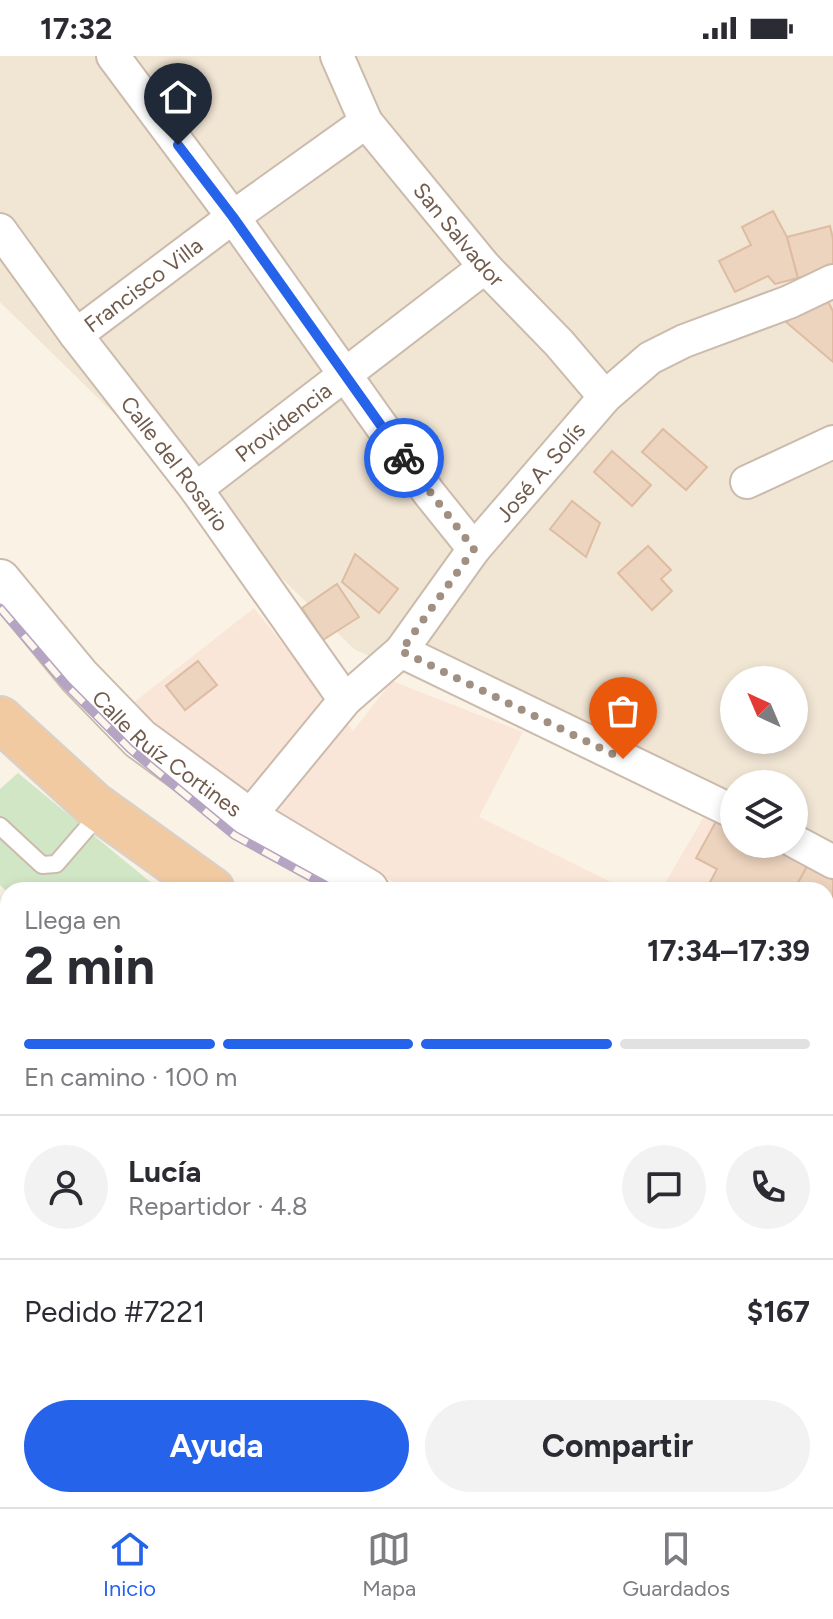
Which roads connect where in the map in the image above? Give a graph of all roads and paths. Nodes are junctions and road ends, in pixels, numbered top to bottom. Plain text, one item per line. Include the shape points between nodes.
1 (113, 56) edge
2 (337, 56) edge
3 (366, 122) junction
4 (233, 217) junction
5 (0, 230) edge
6 (485, 267) junction
7 (833, 281) edge
8 (76, 335) junction
9 (346, 375) junction
10 (605, 397) junction
11 (833, 442) edge
12 (747, 482) dead end
13 (196, 489) junction
14 (474, 549) junction
15 (0, 580) edge
16 (401, 651) junction
17 (345, 700) junction
18 (0, 719) edge
19 (720, 805) edge
20 (102, 811) junction
21 (248, 818) junction
22 (0, 826) edge
23 (808, 849) edge
24 (833, 862) edge
25 (201, 882) edge
26 (355, 882) edge

1 - 4 street
2 - 3 street, San Salvador
3 - 4 street, Francisco Villa
3 - 6 street, San Salvador
4 - 8 street, Francisco Villa
4 - 9 street
5 - 8 street, Calle del Rosario
6 - 9 street, Providencia
6 - 10 street, San Salvador
7 - 10 street, José A. Solís via 650,358
8 - 13 street, Calle del Rosario
9 - 13 street, Providencia
9 - 14 street
10 - 14 street, José A. Solís
11 - 12 street
13 - 17 street, Calle del Rosario
14 - 16 street, José A. Solís
15 - 21 street, Calle Ruíz Cortines via 79,676 140,739
16 - 17 street, José A. Solís
16 - 19 street
17 - 21 street, José A. Solís
18 - 20 highway
20 - 22 lane via 56,864 48,866
20 - 25 highway
21 - 26 street, Calle Ruíz Cortines
23 - 24 street

